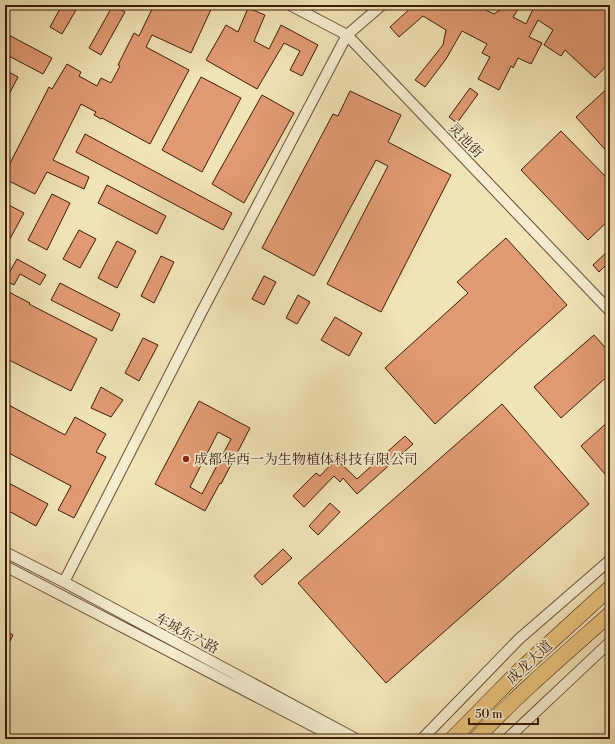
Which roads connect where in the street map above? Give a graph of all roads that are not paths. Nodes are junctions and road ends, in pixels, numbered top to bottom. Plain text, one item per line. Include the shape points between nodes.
1 (290, 5) edge
2 (382, 5) edge
3 (347, 35) junction
4 (610, 311) edge
5 (5, 552) edge
6 (610, 560) edge
7 (5, 566) edge
8 (64, 582) junction
9 (610, 588) edge
10 (610, 614) edge
11 (610, 642) edge
12 (338, 739) edge
13 (356, 739) edge
14 (422, 739) edge
15 (452, 739) edge
16 (476, 739) edge
17 (507, 739) edge

1 - 3 street, 灵池街
2 - 3 street
3 - 4 street, 灵池街
3 - 8 street
5 - 8 street, 车城东六路
6 - 14 street via 520,639
7 - 12 street, 车城东六路
8 - 13 street, 车城东六路
9 - 15 highway, 成龙大道 via 520,670
10 - 16 highway, 成龙大道 via 529,686
11 - 17 street

